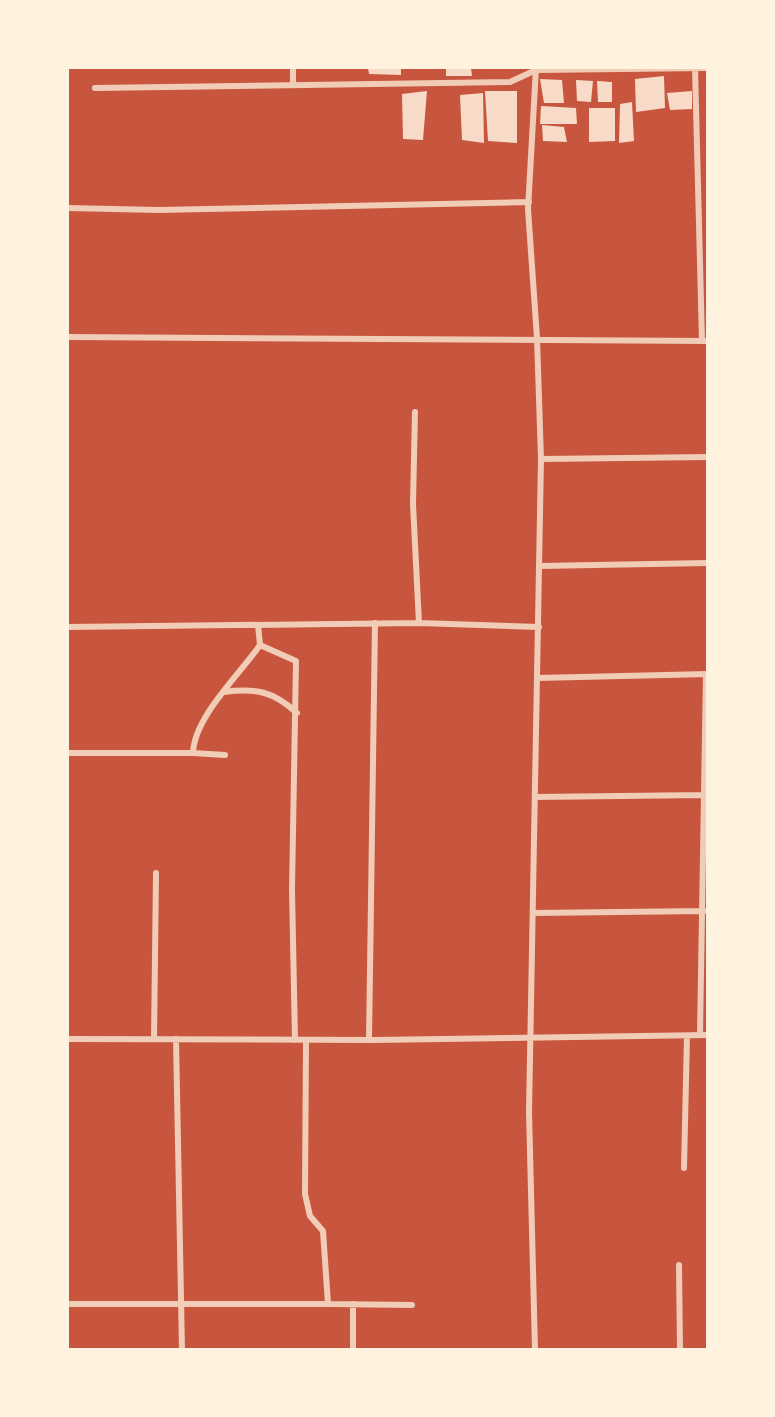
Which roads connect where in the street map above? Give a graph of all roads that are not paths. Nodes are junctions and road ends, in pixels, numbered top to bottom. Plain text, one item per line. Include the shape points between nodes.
1 (292, 68) edge
2 (695, 68) edge
3 (708, 68) edge
4 (536, 69) edge
5 (293, 85) junction
6 (95, 88) dead end
7 (529, 202) junction
8 (68, 208) edge
9 (68, 337) edge
10 (537, 338) junction
11 (705, 341) edge
12 (415, 412) dead end
13 (708, 457) edge
14 (541, 459) junction
15 (708, 563) edge
16 (539, 566) junction
17 (375, 623) junction
18 (419, 623) junction
19 (258, 625) junction
20 (68, 627) edge
21 (539, 627) junction
22 (260, 645) junction
23 (707, 674) edge
24 (537, 678) junction
25 (224, 692) junction
26 (297, 713) junction
27 (68, 753) edge
28 (193, 753) junction
29 (225, 755) dead end
30 (705, 795) junction
31 (535, 797) junction
32 (156, 873) dead end
33 (704, 911) junction
34 (533, 913) junction
35 (700, 1035) junction
36 (708, 1035) edge
37 (687, 1036) junction
38 (530, 1038) junction
39 (68, 1039) edge
40 (154, 1040) junction
41 (176, 1040) junction
42 (295, 1040) junction
43 (306, 1040) junction
44 (369, 1040) junction
45 (684, 1168) dead end
46 (679, 1265) dead end
47 (68, 1304) edge
48 (182, 1304) junction
49 (328, 1304) junction
50 (353, 1304) junction
51 (412, 1305) dead end
52 (182, 1350) edge
53 (353, 1350) edge
54 (535, 1350) edge
55 (680, 1350) edge

1 - 5 street
2 - 3 street
2 - 4 street
2 - 11 street
4 - 5 street via 510,81
4 - 7 street
5 - 6 street
7 - 8 street via 158,210
7 - 10 street
9 - 10 street
10 - 11 street
10 - 14 street
12 - 18 street via 413,504
13 - 14 street
14 - 16 street
15 - 16 street
16 - 21 street
17 - 18 street
17 - 19 street
17 - 44 street
18 - 21 street
19 - 20 street
19 - 22 street
21 - 24 street
22 - 25 street
22 - 26 street via 296,661
23 - 24 street
23 - 30 street
24 - 31 street
25 - 26 street via 262,692 283,700
25 - 28 street via 194,741
26 - 42 street via 292,890
27 - 28 street
28 - 29 street
30 - 31 street
30 - 33 street
31 - 34 street
32 - 40 street
33 - 34 street
33 - 35 street
34 - 38 street
35 - 36 street
35 - 37 street
37 - 38 street
37 - 45 street
38 - 44 street
38 - 54 street
39 - 40 street
40 - 41 street
41 - 42 street
41 - 48 street
42 - 43 street
43 - 44 street
43 - 49 street via 305,1194 310,1215 323,1231
46 - 55 street
47 - 48 street
48 - 49 street
48 - 52 street
49 - 50 street
50 - 51 street
50 - 53 street

